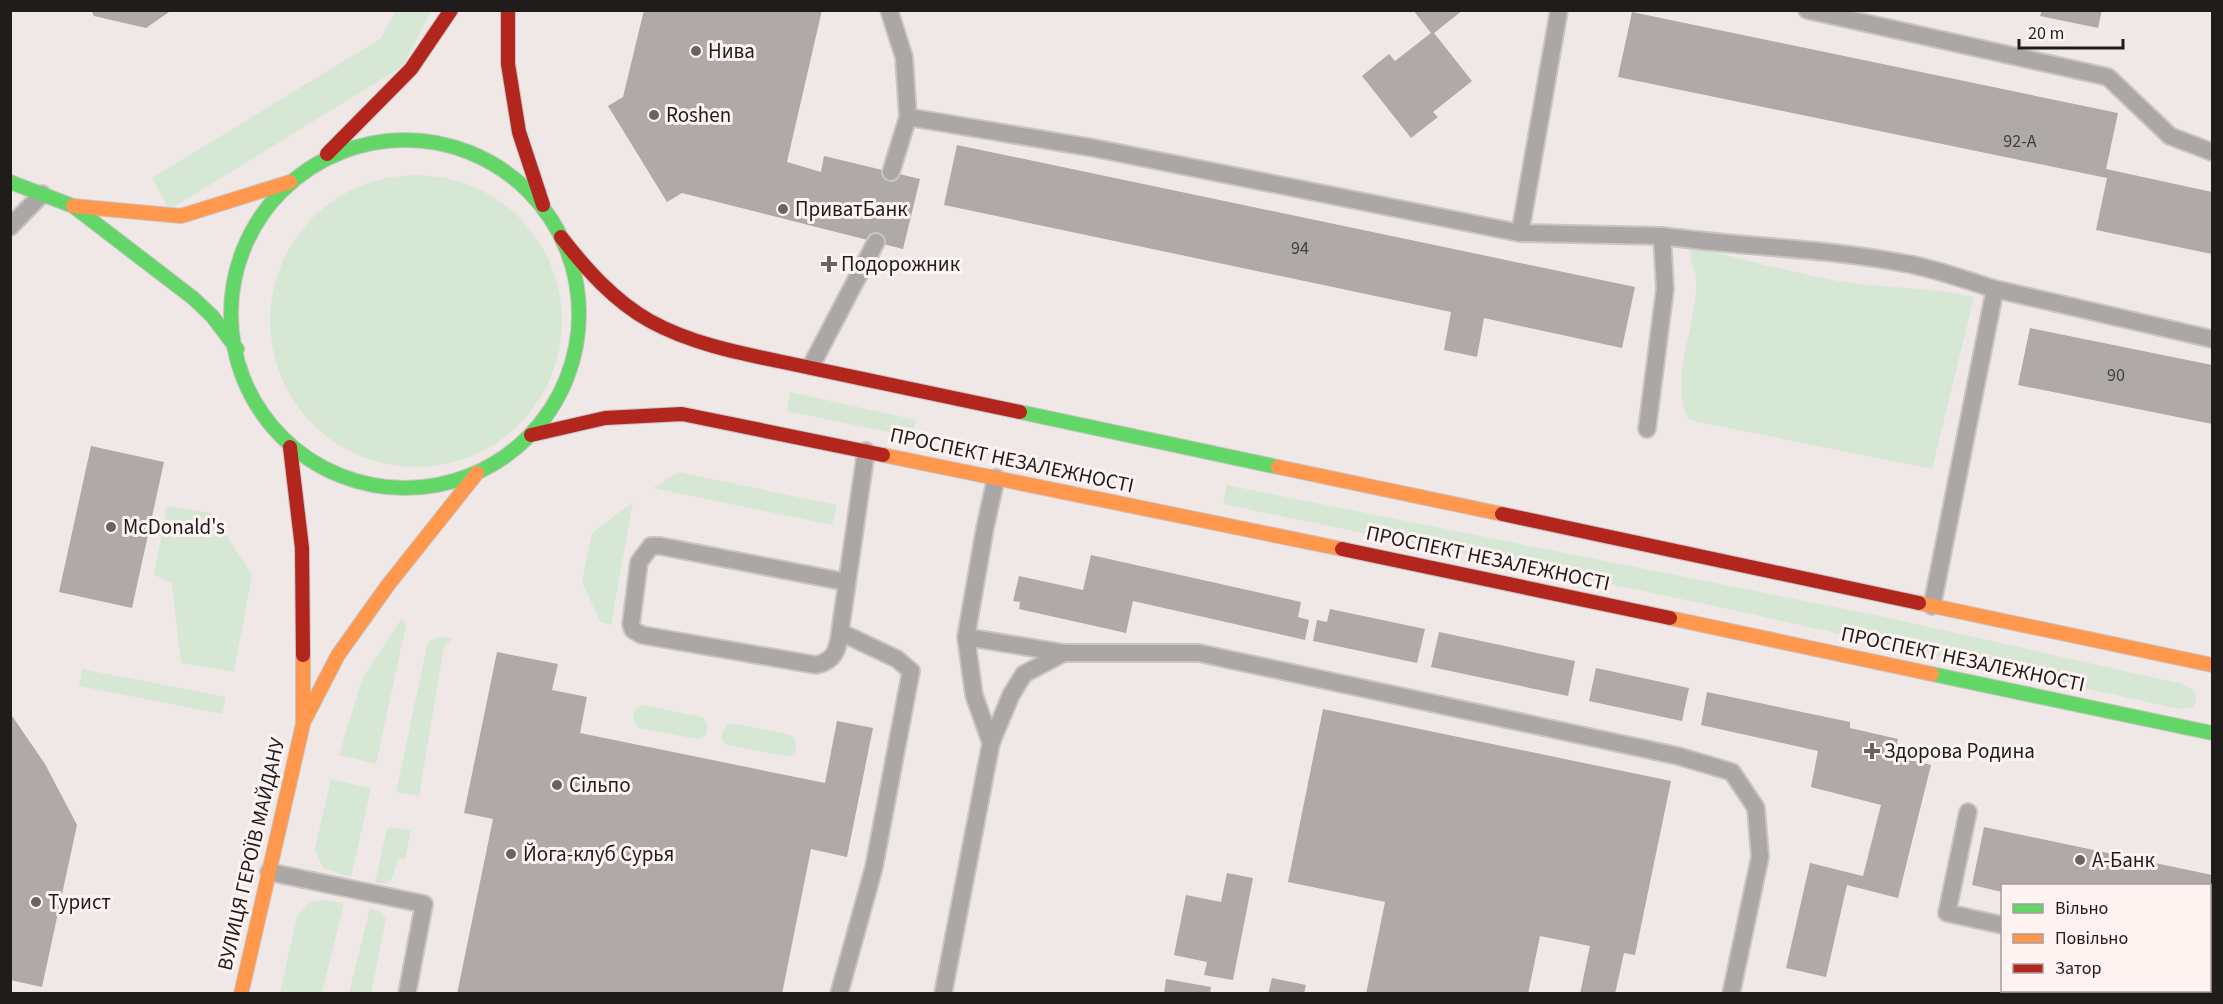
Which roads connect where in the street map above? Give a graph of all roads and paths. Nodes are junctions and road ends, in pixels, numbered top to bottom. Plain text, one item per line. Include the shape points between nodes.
1 (451, 10) edge
2 (508, 10) edge
3 (889, 10) edge
4 (1559, 10) edge
5 (1807, 10) edge
6 (1827, 12) edge
7 (908, 117) junction
8 (2212, 152) edge
9 (321, 160) junction
10 (891, 172) dead end
11 (10, 182) edge
12 (290, 182) junction
13 (42, 194) junction
14 (73, 206) junction
15 (544, 210) junction
16 (10, 227) edge
17 (1520, 233) junction
18 (1662, 236) junction
19 (561, 237) junction
20 (876, 242) dead end
21 (1995, 289) junction
22 (2212, 339) edge
23 (237, 349) junction
24 (811, 366) junction
25 (1647, 429) dead end
26 (531, 435) junction
27 (290, 447) junction
28 (866, 451) junction
29 (477, 473) junction
30 (996, 478) junction
31 (846, 582) junction
32 (1932, 606) junction
33 (840, 632) junction
34 (966, 637) junction
35 (1064, 653) junction
36 (2212, 666) edge
37 (303, 724) junction
38 (2212, 733) edge
39 (991, 743) junction
40 (1968, 812) dead end
41 (269, 872) junction
42 (2001, 925) edge
43 (241, 993) edge
44 (407, 993) edge
45 (839, 993) edge
46 (943, 993) edge
47 (1731, 993) edge

1 - 9 main road via 442,29 397,85
2 - 15 main road via 508,64 519,132
3 - 7 lane via 904,57
4 - 17 lane
5 - 6 lane
6 - 8 lane via 2108,77 2170,136
7 - 10 lane
7 - 17 lane via 1095,148
9 - 12 main road
9 - 15 main road via 357,146 394,140 432,142 470,152 503,170
11 - 13 main road
12 - 14 main road via 181,216
12 - 23 main road via 264,209 245,241 233,277 229,314
13 - 14 main road
13 - 16 lane
14 - 23 main road via 193,298
15 - 19 main road
17 - 18 lane
18 - 21 lane via 1905,263
18 - 25 lane via 1665,289
19 - 24 main road via 590,271 646,319 707,343
19 - 26 main road via 577,290 578,333 572,365 559,395
20 - 24 lane
21 - 22 lane
21 - 32 lane
23 - 27 main road via 264,420
24 - 32 main road
26 - 28 main road, ПРОСПЕКТ НЕЗАЛЕЖНОСТІ via 596,418 682,414
26 - 29 main road via 505,457
27 - 29 main road via 337,475 379,487 413,489 446,484
27 - 37 main road via 302,548
28 - 30 main road, ПРОСПЕКТ НЕЗАЛЕЖНОСТІ
28 - 31 lane
29 - 37 main road via 338,654
30 - 34 lane
30 - 38 main road, ПРОСПЕКТ НЕЗАЛЕЖНОСТІ
31 - 33 lane
31 - 33 lane via 651,546 639,562 631,624 642,635 816,665 829,660 838,650
32 - 36 main road
33 - 45 lane via 897,659 911,671 874,867
34 - 35 lane
34 - 39 lane via 974,694
35 - 39 lane via 1023,674
35 - 47 lane via 1199,653 1678,756 1732,772 1756,808 1760,857
37 - 41 main road, ВУЛИЦЯ ГЕРОЇВ МАЙДАНУ
39 - 46 lane
40 - 42 lane via 1947,913
41 - 43 main road, ВУЛИЦЯ ГЕРОЇВ МАЙДАНУ
41 - 44 lane via 424,904

